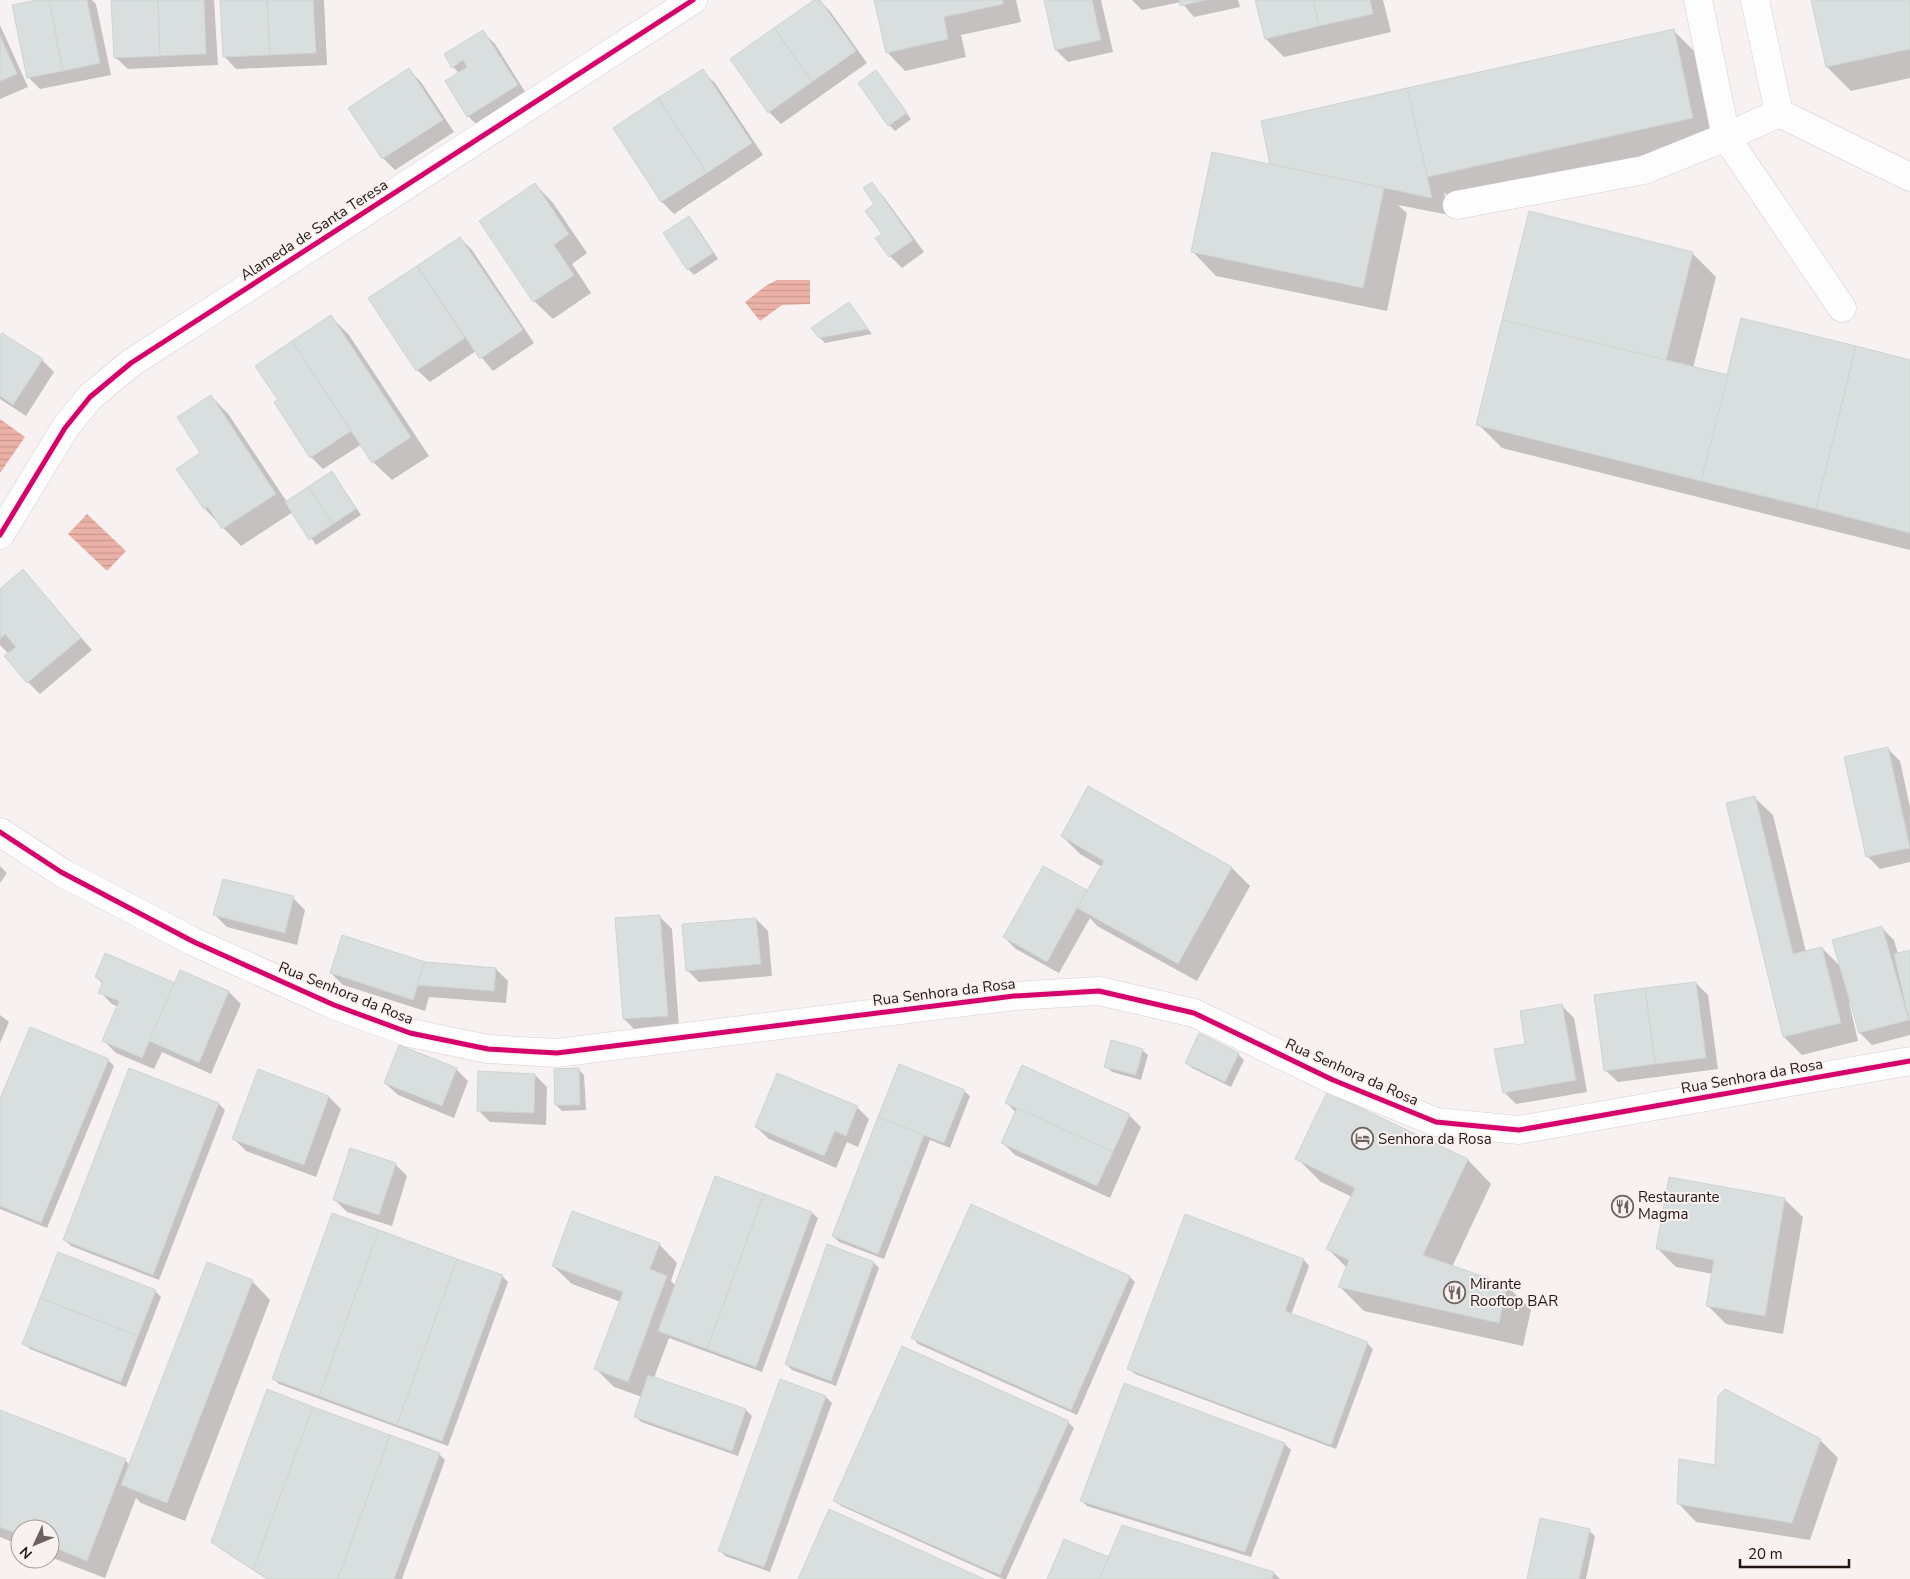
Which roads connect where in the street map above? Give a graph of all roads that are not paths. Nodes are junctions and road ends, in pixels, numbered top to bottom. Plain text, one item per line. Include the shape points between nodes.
1 (693, 0) edge
2 (1698, 0) edge
3 (1754, 0) edge
4 (1779, 113) junction
5 (1726, 137) junction
6 (1910, 177) edge
7 (1457, 204) dead end
8 (1842, 308) dead end
9 (0, 535) edge
10 (0, 832) edge
11 (1910, 1061) edge

1 - 9 street, Alameda de Santa Teresa via 131,362 90,397 65,428
2 - 5 street
3 - 4 street
4 - 5 street
4 - 6 street
5 - 7 street via 1644,170
5 - 8 street
10 - 11 street, Rua Senhora da Rosa via 61,872 194,942 325,1001 410,1033 488,1049 557,1053 1014,996 1098,991 1194,1013 1333,1080 1436,1122 1519,1130

